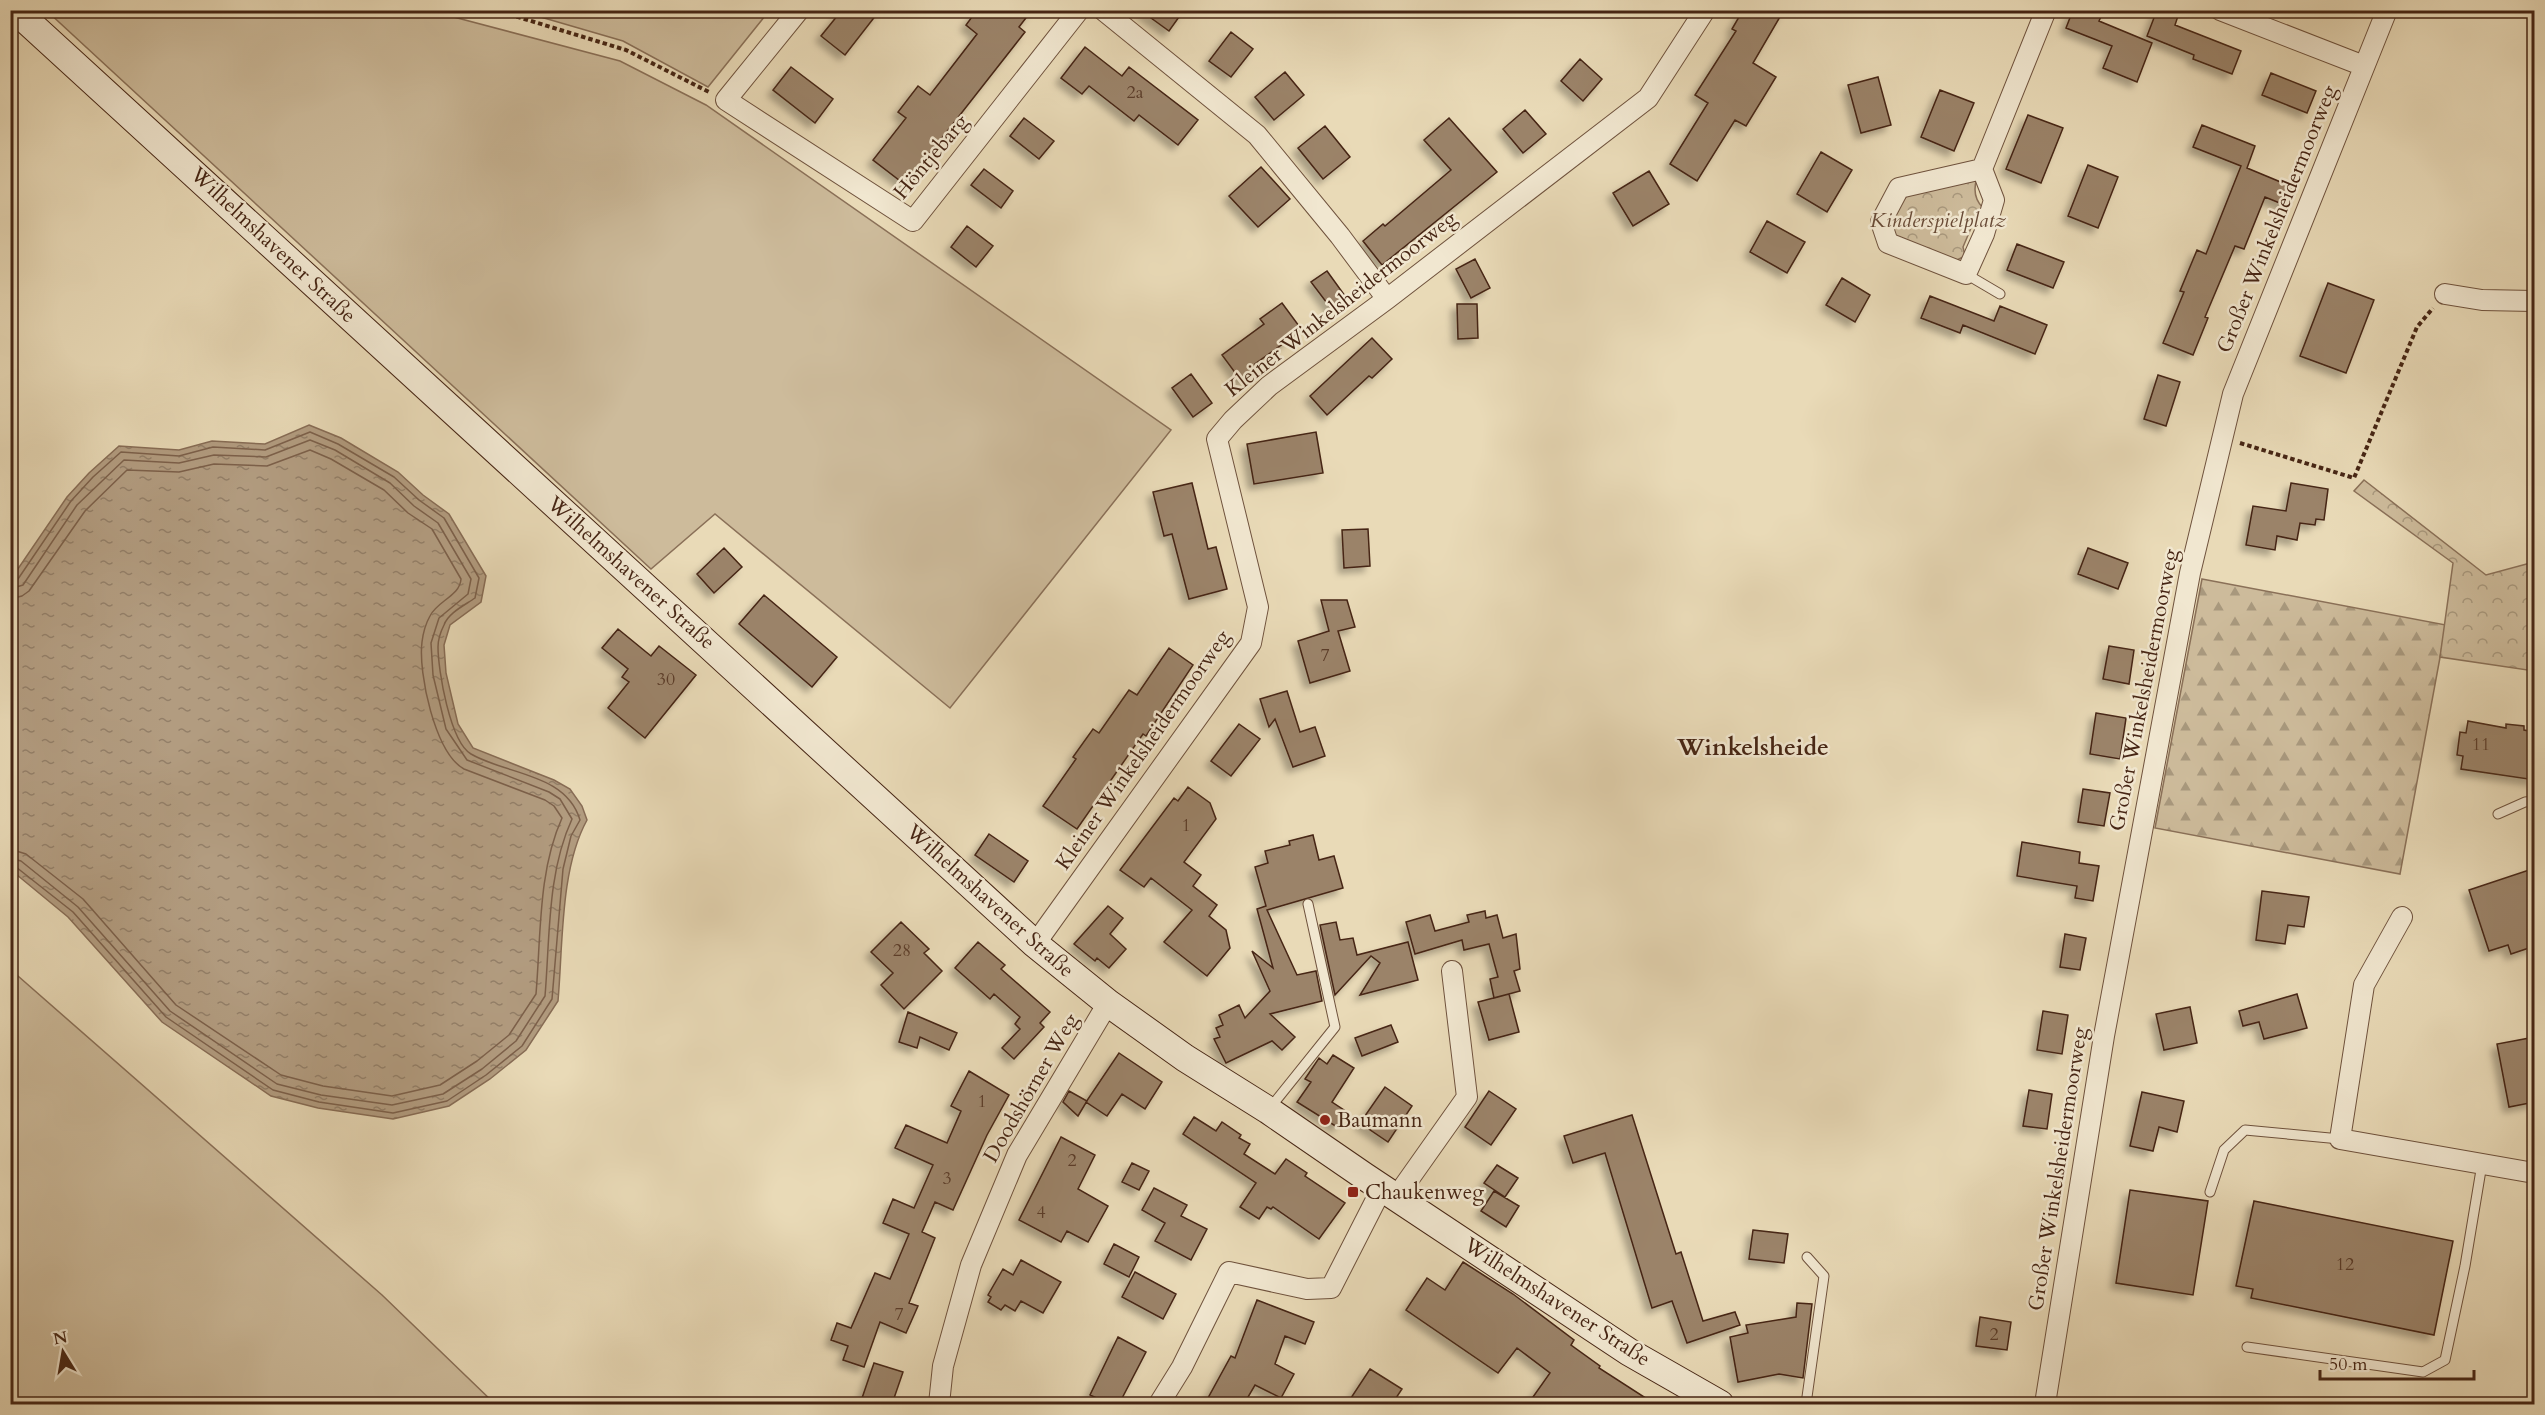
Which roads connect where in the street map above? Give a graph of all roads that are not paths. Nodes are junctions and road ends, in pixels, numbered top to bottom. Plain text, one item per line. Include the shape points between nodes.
1 (15, 10) edge
2 (799, 10) edge
3 (1079, 10) edge
4 (1103, 10) edge
5 (2046, 10) edge
6 (2220, 10) edge
7 (2387, 10) edge
8 (1700, 12) edge
9 (2364, 66) junction
10 (1982, 169) junction
11 (1966, 274) junction
12 (2000, 294) dead end
13 (2445, 294) road end
14 (1387, 299) junction
15 (2535, 301) edge
16 (2535, 801) edge
17 (2498, 814) dead end
18 (1308, 904) dead end
19 (2402, 918) dead end
20 (1035, 944) junction
21 (1452, 971) dead end
22 (1108, 1003) junction
23 (1268, 1110) junction
24 (2340, 1139) junction
25 (2482, 1164) junction
26 (2535, 1173) edge
27 (1390, 1192) junction
28 (2210, 1192) dead end
29 (1807, 1257) dead end
30 (2247, 1347) dead end
31 (939, 1404) edge
32 (1159, 1404) edge
33 (1720, 1404) edge
34 (1806, 1404) edge
35 (2045, 1404) edge

1 - 20 street, Wilhelmshavener Straße
2 - 3 street, Höntjebarg via 726,100 913,220
4 - 14 street via 1257,135
5 - 10 street
6 - 9 street
7 - 9 street, Großer Winkelsheidermoorweg
8 - 14 street, Kleiner Winkelsheidermoorweg via 1648,98
9 - 35 street, Großer Winkelsheidermoorweg via 2233,394 2222,438 2190,573 2104,1036
10 - 11 street via 1994,200
10 - 11 street via 1899,188 1881,222 1888,243
11 - 12 lane
13 - 15 street via 2482,300
14 - 20 street, Kleiner Winkelsheidermoorweg via 1269,386 1217,440 1258,607 1251,643
16 - 17 lane
18 - 23 lane via 1335,1027
19 - 24 street via 2364,985
20 - 22 street, Wilhelmshavener Straße
21 - 27 street via 1467,1096
22 - 23 street, Wilhelmshavener Straße
22 - 31 street, Doodshörner Weg via 1017,1155 971,1265 943,1366
23 - 27 street, Wilhelmshavener Straße
24 - 25 street
24 - 28 lane via 2245,1130 2224,1150
25 - 26 street
25 - 30 lane via 2445,1360 2423,1372
27 - 32 street via 1331,1288 1307,1289 1229,1272
27 - 33 street, Wilhelmshavener Straße via 1629,1352
29 - 34 lane via 1824,1276

